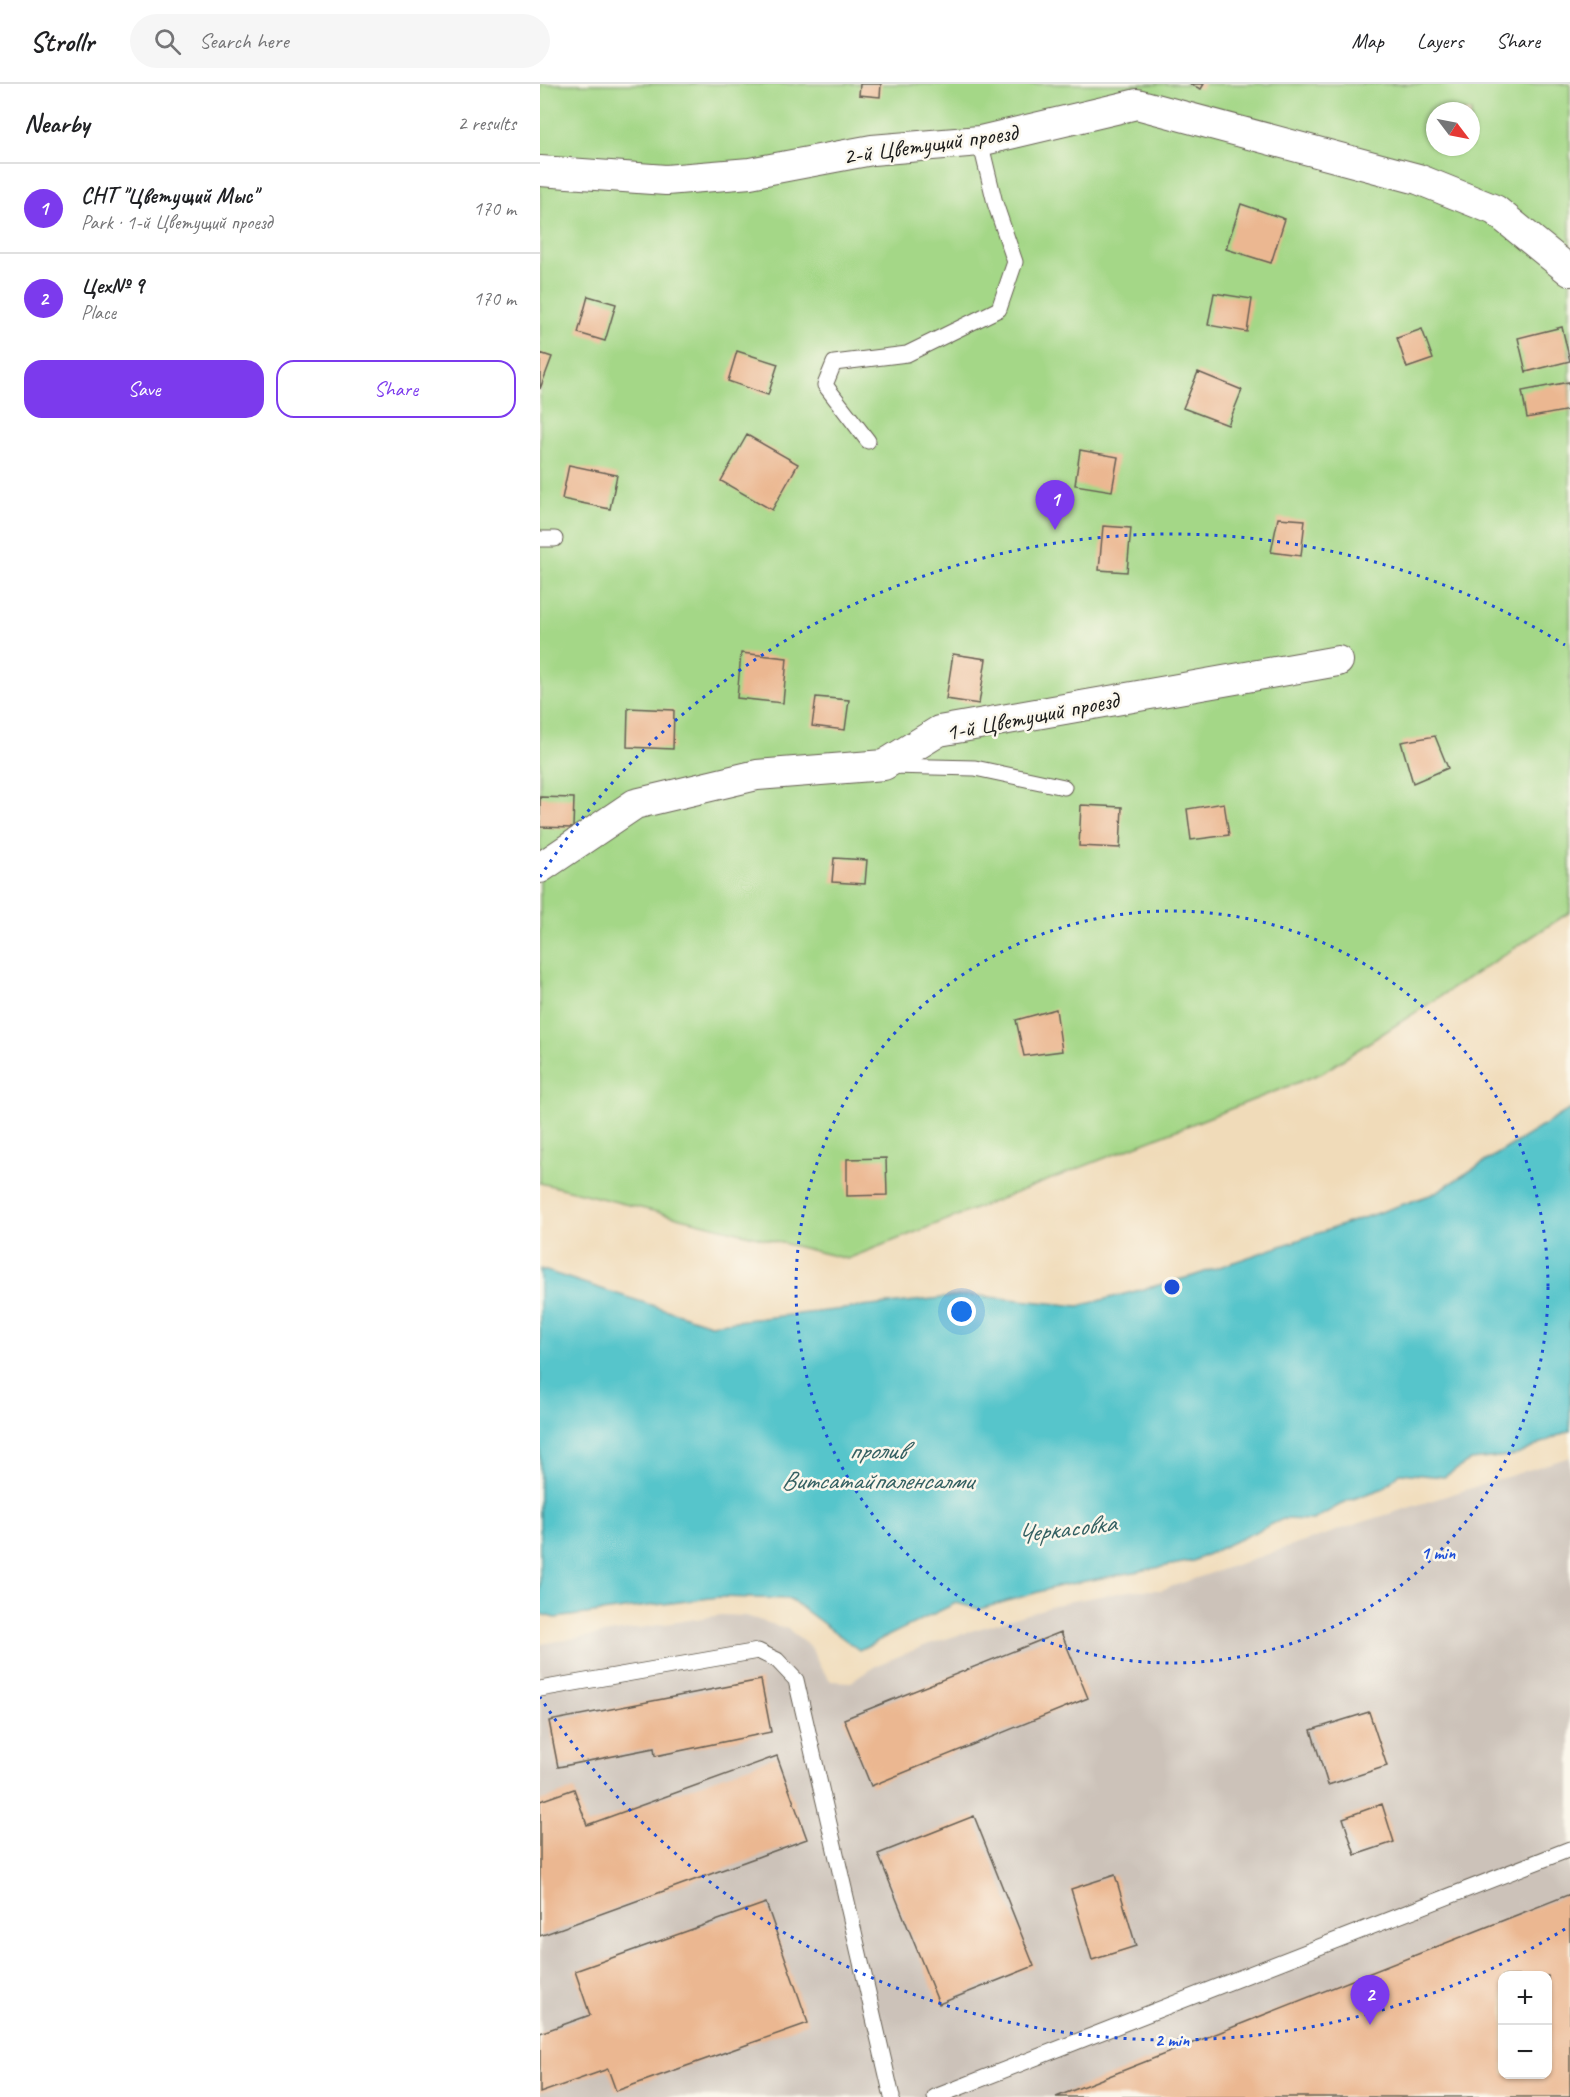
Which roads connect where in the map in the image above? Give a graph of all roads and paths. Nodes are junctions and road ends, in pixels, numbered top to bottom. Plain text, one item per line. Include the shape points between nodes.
1 (1139, 94) edge
2 (980, 141) junction
3 (540, 171) edge
4 (1570, 272) edge
5 (868, 441) dead end
6 (1338, 661) dead end
7 (884, 765) junction
8 (1064, 787) dead end
9 (540, 868) edge
10 (540, 1689) edge
11 (1570, 1849) edge
12 (892, 2097) edge
13 (935, 2097) edge

1 - 2 street, 2-й Цветущий проезд
1 - 4 street, 2-й Цветущий проезд via 1418,179 1495,210
2 - 3 street, 2-й Цветущий проезд via 872,150 750,173 666,180
2 - 5 lane via 1015,262 999,309 908,354 834,363 825,385
6 - 7 street, 1-й Цветущий проезд via 939,731
7 - 8 lane via 975,768
7 - 9 street, 1-й Цветущий проезд via 757,775 635,804
10 - 12 lane via 758,1651 777,1660 796,1680
11 - 13 lane

